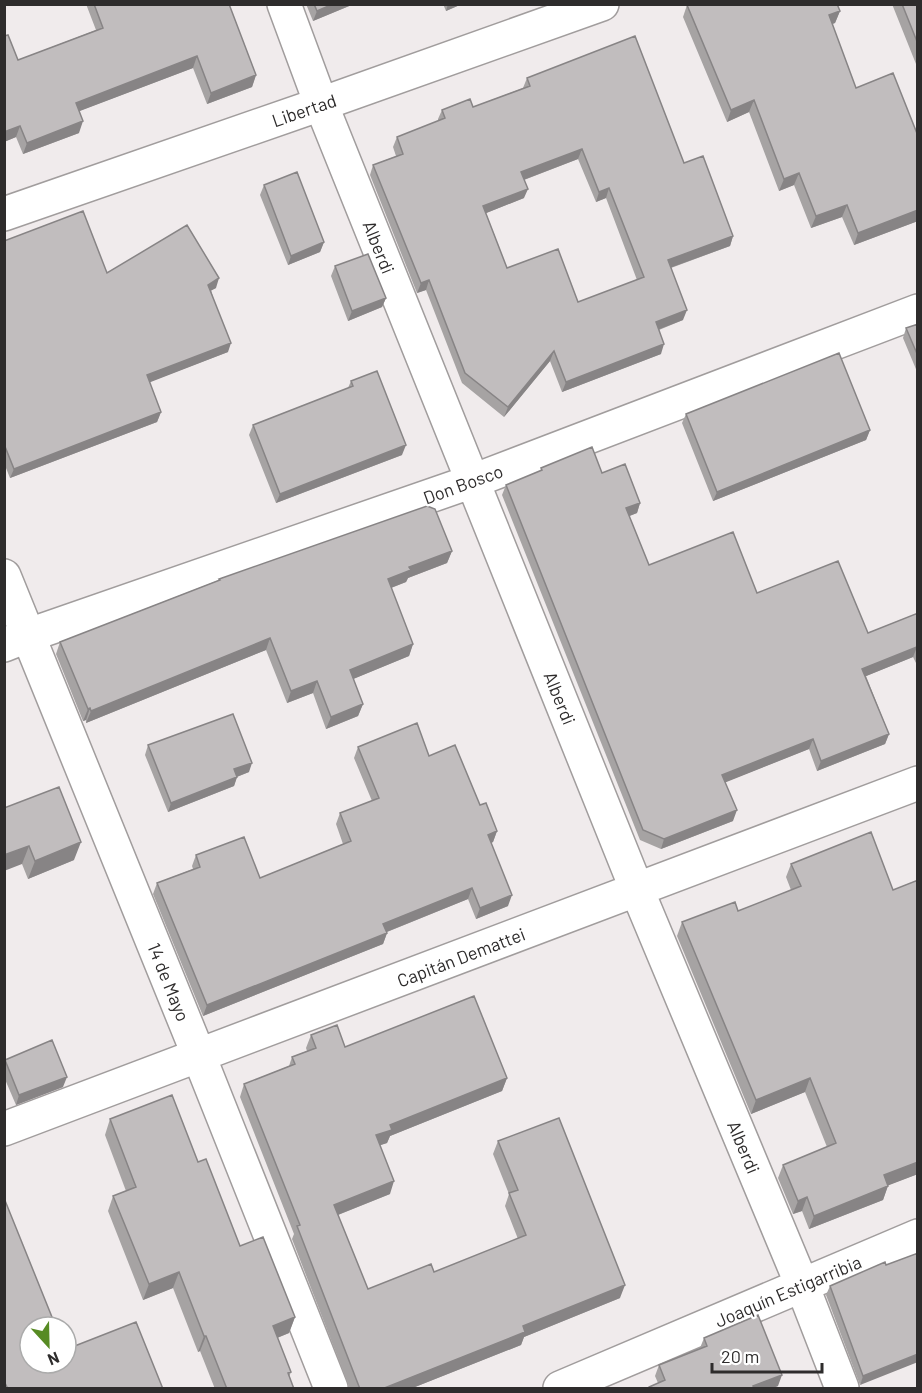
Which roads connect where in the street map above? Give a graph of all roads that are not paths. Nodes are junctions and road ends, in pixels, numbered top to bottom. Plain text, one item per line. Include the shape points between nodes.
1 (284, 4) edge
2 (602, 4) edge
3 (321, 104) junction
4 (4, 214) edge
5 (918, 311) edge
6 (473, 481) junction
7 (4, 576) edge
8 (17, 640) edge
9 (918, 783) edge
10 (637, 890) junction
11 (199, 1056) junction
12 (4, 1130) edge
13 (918, 1236) edge
14 (802, 1285) junction
15 (331, 1389) edge
16 (560, 1389) edge
17 (842, 1389) edge

1 - 3 street, Alberdi
2 - 3 street, Libertad
3 - 4 street, Libertad
3 - 6 street, Alberdi
5 - 6 street, Don Bosco
6 - 8 street, Don Bosco
6 - 10 street, Alberdi
7 - 8 street, 14 de Mayo
8 - 11 street, 14 de Mayo
9 - 10 street, Capitán Demattei
10 - 11 street, Capitán Demattei
10 - 14 street, Alberdi
11 - 12 street, Capitán Demattei
11 - 15 street, 14 de Mayo
13 - 14 street, Joaquín Estigarribia
14 - 16 street, Joaquín Estigarribia
14 - 17 street, Alberdi

